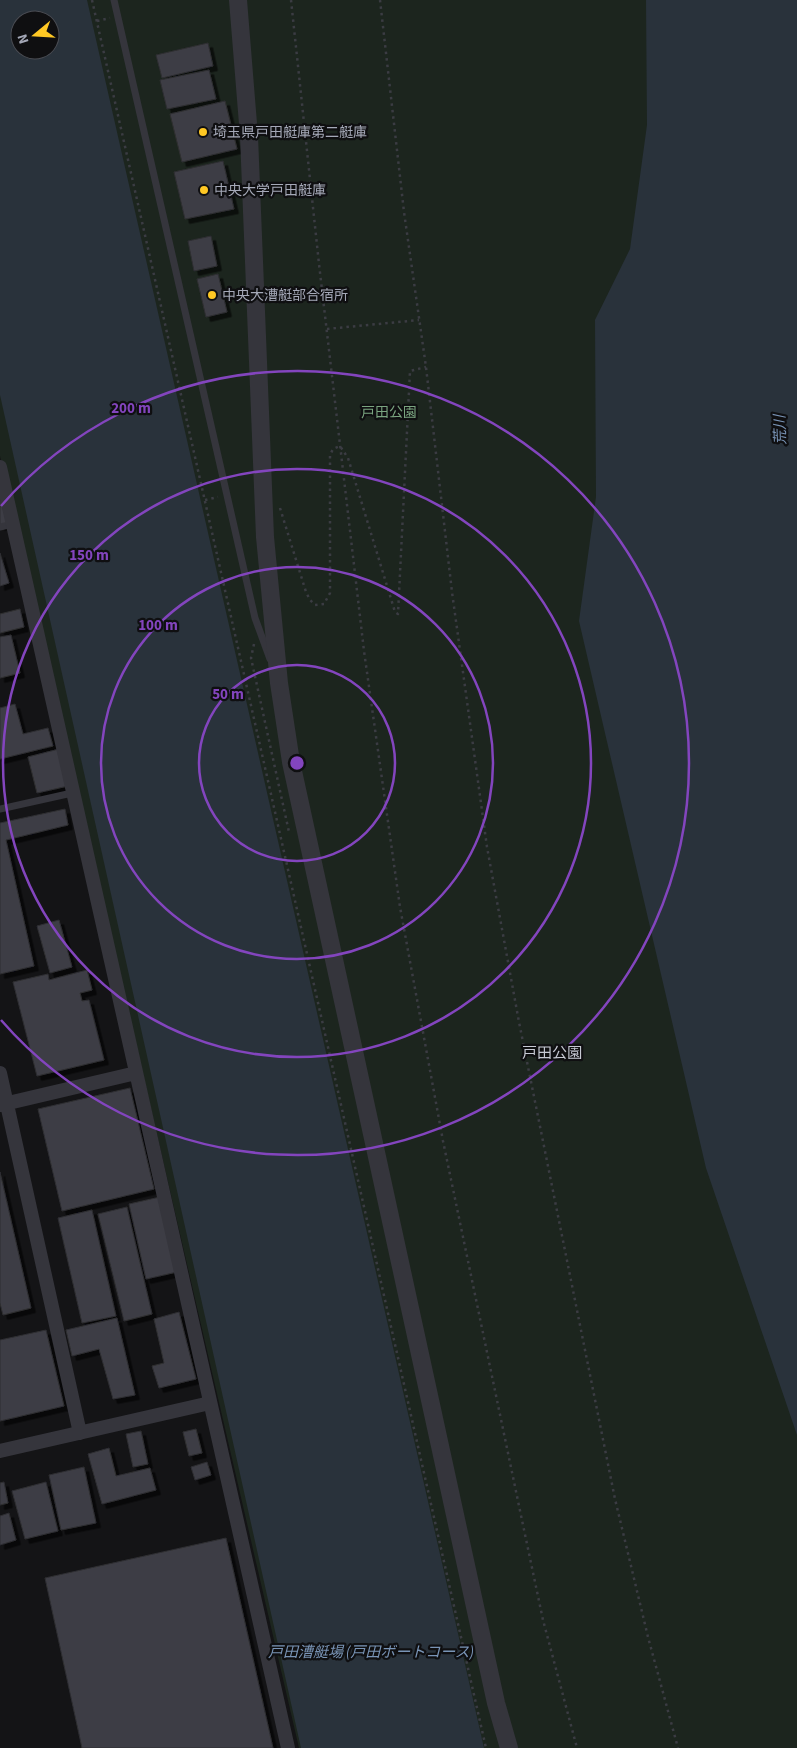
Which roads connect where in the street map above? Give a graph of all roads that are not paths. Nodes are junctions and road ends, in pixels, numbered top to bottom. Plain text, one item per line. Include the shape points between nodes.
1 (114, 0) edge
2 (238, 0) edge
3 (0, 467) edge
4 (6, 526) edge
5 (279, 683) junction
6 (72, 792) junction
7 (0, 810) edge
8 (0, 1073) edge
9 (136, 1073) junction
10 (3, 1104) edge
11 (210, 1403) junction
12 (80, 1433) junction
13 (0, 1452) edge
14 (288, 1748) edge
15 (508, 1748) edge

1 - 5 lane via 254,618
2 - 5 street via 249,136 265,537
3 - 4 street
4 - 6 street
5 - 15 street via 302,822
6 - 7 lane
6 - 9 street
8 - 10 street
9 - 10 street
9 - 11 street
10 - 12 street
11 - 12 street
11 - 14 street
12 - 13 street

